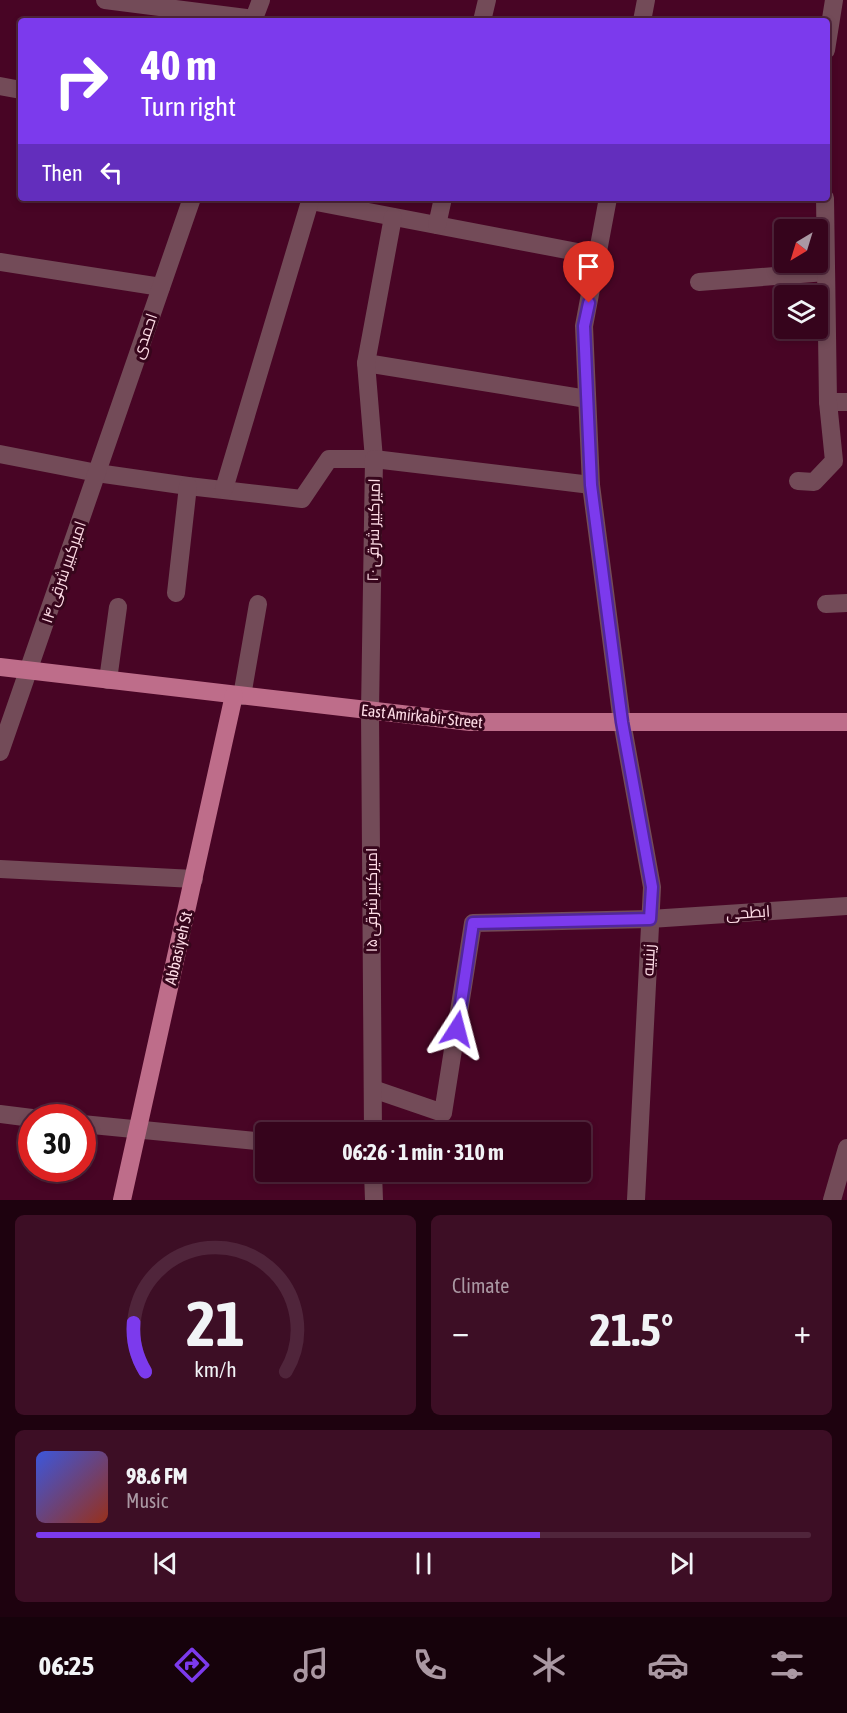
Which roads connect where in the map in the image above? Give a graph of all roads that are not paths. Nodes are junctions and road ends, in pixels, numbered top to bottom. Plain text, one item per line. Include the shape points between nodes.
1 (105, 0) edge
2 (261, 0) edge
3 (487, 0) edge
4 (646, 0) edge
5 (838, 4) edge
6 (239, 18) edge
7 (255, 18) edge
8 (483, 18) edge
9 (643, 18) edge
10 (830, 35) edge
11 (0, 86) edge
12 (18, 89) edge
13 (191, 201) edge
14 (310, 201) edge
15 (320, 201) edge
16 (442, 201) edge
17 (608, 201) edge
18 (825, 201) edge
19 (393, 217) junction
20 (825, 219) edge
21 (437, 225) junction
22 (598, 256) junction
23 (0, 262) edge
24 (813, 273) edge
25 (826, 273) edge
26 (699, 282) dead end
27 (161, 287) junction
28 (366, 363) junction
29 (588, 399) junction
30 (828, 402) junction
31 (847, 402) edge
32 (0, 454) edge
33 (374, 459) junction
34 (97, 473) junction
35 (798, 481) dead end
36 (591, 485) junction
37 (188, 486) junction
38 (224, 489) junction
39 (176, 593) dead end
40 (847, 603) edge
41 (258, 604) dead end
42 (826, 604) dead end
43 (118, 607) dead end
44 (0, 667) edge
45 (29, 670) junction
46 (108, 680) junction
47 (238, 696) junction
48 (369, 711) junction
49 (843, 720) edge
50 (622, 722) junction
51 (0, 752) edge
52 (0, 869) edge
53 (194, 879) junction
54 (847, 906) edge
55 (650, 919) junction
56 (373, 1089) junction
57 (0, 1114) edge
58 (18, 1116) edge
59 (373, 1122) edge
60 (0, 1123) edge
61 (96, 1126) edge
62 (137, 1131) junction
63 (255, 1141) edge
64 (847, 1148) edge
65 (373, 1182) edge
66 (122, 1200) edge
67 (374, 1200) edge
68 (636, 1200) edge
69 (832, 1200) edge

1 - 6 street
2 - 7 street
3 - 8 street
4 - 9 street
5 - 10 street
11 - 12 street
13 - 27 street, احمدی
14 - 38 street
15 - 19 street
16 - 21 street
17 - 22 street, زینبیه
18 - 20 street
19 - 21 street
19 - 28 street
21 - 22 street
22 - 29 street, زینبیه via 584,326
23 - 27 street
24 - 26 street
25 - 30 street
27 - 34 street, احمدی
28 - 29 street
28 - 33 street
29 - 36 street, زینبیه
30 - 31 street
30 - 35 street via 834,461 814,482
32 - 34 street
33 - 36 street, امیرکبیر شرقی ۲۰
33 - 38 street via 329,459 302,499
33 - 48 street, امیرکبیر شرقی ۲۰
34 - 37 street
34 - 45 street, امیرکبیر شرقی ۱۴
36 - 50 street, زینبیه
37 - 38 street
37 - 39 street
40 - 42 street
41 - 47 street
43 - 46 street
44 - 45 main road, East Amirkabir Street
45 - 46 main road, East Amirkabir Street
45 - 51 street, امیرکبیر شرقی ۱۴
46 - 47 main road, East Amirkabir Street
47 - 48 main road, East Amirkabir Street
47 - 53 main road, Abbasiyeh St
48 - 50 main road, East Amirkabir Street via 470,722
48 - 56 street, امیرکبیر شرقی ۱۵
49 - 50 main road, East Amirkabir Street
50 - 55 street, زینبیه via 652,887
52 - 53 street
53 - 62 main road, Abbasiyeh St
54 - 55 street, ابطحی
55 - 56 street, ابطحی via 473,923 443,1113
55 - 68 street, زینبیه
56 - 59 street, امیرکبیر شرقی ۱۵
57 - 58 street
57 - 60 street
61 - 62 street
62 - 63 street
62 - 66 main road, Abbasiyeh St
64 - 69 street
65 - 67 street

